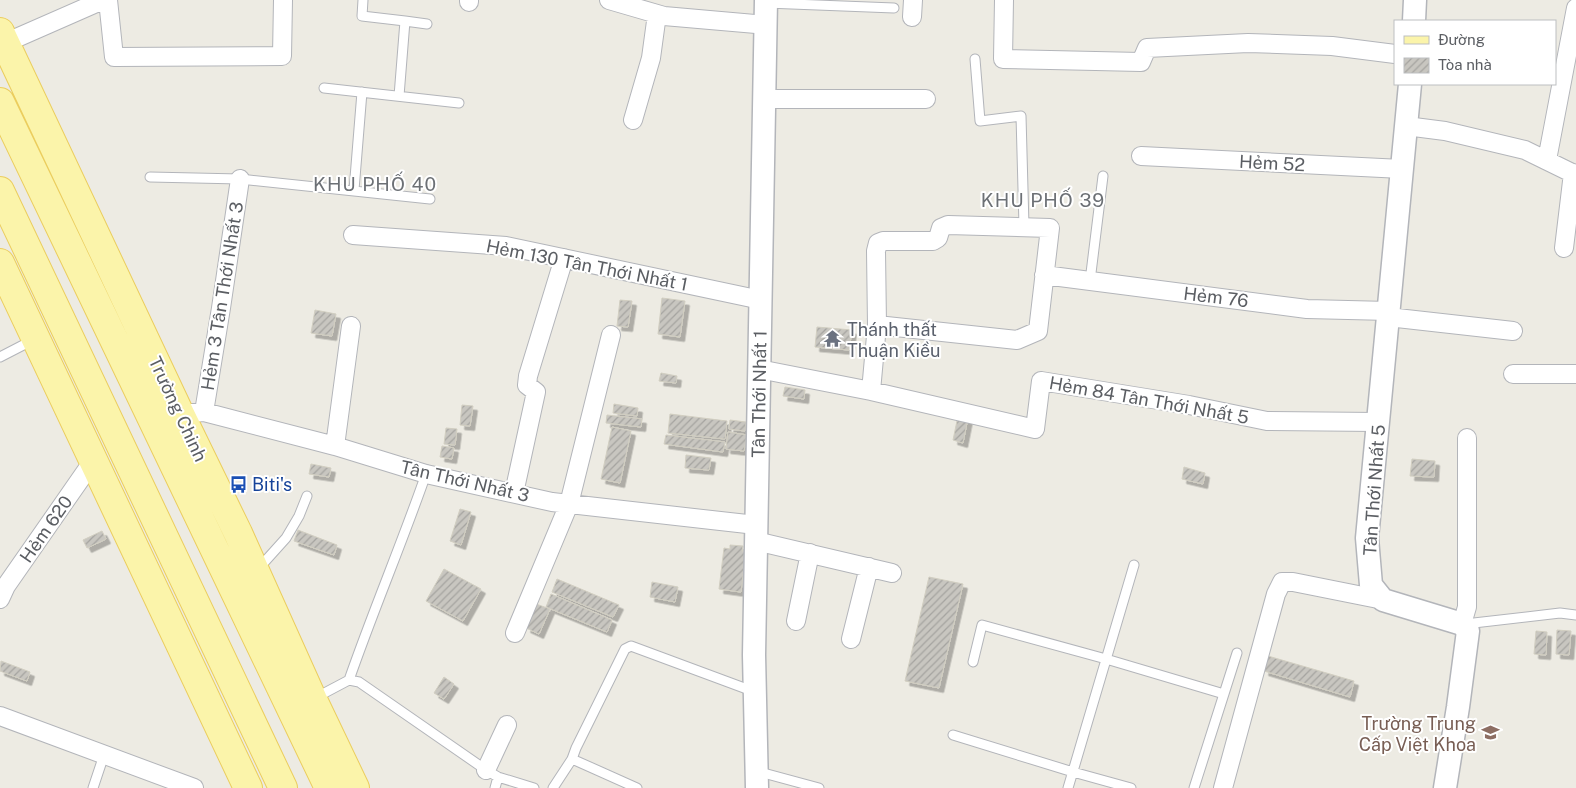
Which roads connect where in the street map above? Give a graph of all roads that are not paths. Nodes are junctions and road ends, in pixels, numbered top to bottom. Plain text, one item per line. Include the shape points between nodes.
1 (103, 0) edge
2 (108, 0) edge
3 (283, 0) edge
4 (363, 0) edge
5 (609, 0) edge
6 (1004, 0) edge
7 (1415, 0) edge
8 (73, 6) edge
9 (894, 8) dead end
10 (766, 9) edge
11 (657, 14) junction
12 (1575, 19) edge
13 (1414, 20) edge
14 (405, 21) junction
15 (427, 24) dead end
16 (3, 37) edge
17 (1394, 54) edge
18 (975, 59) dead end
19 (1410, 85) edge
20 (324, 88) dead end
21 (362, 92) junction
22 (399, 96) junction
23 (764, 99) junction
24 (926, 99) dead end
25 (0, 102) edge
26 (459, 102) dead end
27 (633, 120) dead end
28 (1406, 126) junction
29 (1141, 156) dead end
30 (1547, 160) junction
31 (1402, 169) junction
32 (1574, 174) edge
33 (1103, 176) dead end
34 (150, 177) dead end
35 (240, 179) junction
36 (354, 190) junction
37 (0, 191) edge
38 (430, 199) dead end
39 (1024, 226) junction
40 (353, 235) dead end
41 (1564, 248) dead end
42 (564, 258) junction
43 (0, 263) edge
44 (1044, 275) junction
45 (1090, 281) junction
46 (761, 300) junction
47 (1388, 314) junction
48 (877, 324) junction
49 (351, 326) dead end
50 (1513, 331) dead end
51 (611, 335) dead end
52 (36, 339) junction
53 (0, 357) edge
54 (759, 369) junction
55 (1513, 374) dead end
56 (1576, 374) edge
57 (871, 391) junction
58 (192, 413) junction
59 (1378, 422) junction
60 (1467, 438) dead end
61 (335, 446) junction
62 (93, 461) junction
63 (426, 474) junction
64 (514, 493) junction
65 (307, 496) dead end
66 (569, 504) junction
67 (756, 533) junction
68 (810, 553) junction
69 (1134, 566) dead end
70 (869, 567) junction
71 (255, 572) junction
72 (892, 573) dead end
73 (0, 599) edge
74 (1383, 600) junction
75 (1576, 614) edge
76 (796, 621) dead end
77 (1462, 624) junction
78 (515, 633) dead end
79 (851, 639) dead end
80 (1237, 653) dead end
81 (1106, 659) junction
82 (973, 662) dead end
83 (350, 680) junction
84 (755, 692) junction
85 (1224, 694) junction
86 (312, 700) junction
87 (0, 716) edge
88 (506, 726) dead end
89 (952, 734) dead end
90 (104, 755) junction
91 (572, 759) junction
92 (1072, 772) junction
93 (492, 774) junction
94 (756, 780) edge
95 (175, 785) edge
96 (93, 788) edge
97 (194, 788) edge
98 (248, 788) edge
99 (283, 788) edge
100 (329, 788) edge
101 (355, 788) edge
102 (496, 788) edge
103 (534, 788) edge
104 (553, 788) edge
105 (637, 788) edge
106 (819, 788) edge
107 (1068, 788) edge
108 (1131, 788) edge
109 (1194, 788) edge
110 (1223, 788) edge
111 (1445, 788) edge

1 - 8 street
2 - 3 street via 114,57 282,56
4 - 14 lane via 362,16
5 - 11 street
6 - 17 street via 1003,59 1141,62 1147,48 1248,43 1332,46
7 - 13 street
8 - 16 street
9 - 10 lane
10 - 11 street
10 - 23 street, Tân Thới Nhất 1
11 - 27 street via 651,58
12 - 30 street
14 - 15 lane
14 - 22 lane
16 - 58 main road, Trường Chinh
18 - 39 lane via 980,121 1021,116
19 - 28 street, Tân Thới Nhất 5
20 - 21 lane
21 - 22 lane
21 - 36 lane
22 - 26 lane
23 - 24 street
23 - 46 street, Tân Thới Nhất 1
25 - 100 main road, Trường Chinh
28 - 30 street via 1445,131 1525,150
28 - 31 street, Tân Thới Nhất 5
29 - 31 street, Hẻm 52
30 - 32 street
31 - 47 street, Tân Thới Nhất 5
32 - 41 street
33 - 45 lane
34 - 35 lane
35 - 36 lane
35 - 58 street, Hẻm 3 Tân Thới Nhất 3 via 222,308
36 - 38 lane
37 - 99 main road
39 - 44 street via 1050,228
39 - 48 street via 948,225 941,228 938,238 933,241 878,243
40 - 42 street, Hẻm 130 Tân Thới Nhất 1 via 506,246
42 - 46 street, Hẻm 130 Tân Thới Nhất 1
42 - 64 street via 528,376 527,385 536,392
43 - 52 main road
44 - 45 street, Hẻm 76
44 - 48 street via 1038,331 1017,340
45 - 47 street, Hẻm 76 via 1307,308
46 - 54 street, Tân Thới Nhất 1
47 - 50 street, Hẻm 76
47 - 59 street, Tân Thới Nhất 5
48 - 57 street
49 - 61 street
51 - 66 street
52 - 53 lane
52 - 62 main road
54 - 57 street, Hẻm 84 Tân Thới Nhất 5
54 - 67 street, Tân Thới Nhất 1
55 - 56 street
57 - 59 street, Hẻm 84 Tân Thới Nhất 5 via 1035,430 1041,382 1189,405 1267,421
58 - 61 street, Tân Thới Nhất 3
58 - 71 main road, Trường Chinh
59 - 74 street, Tân Thới Nhất 5 via 1367,538 1371,585
60 - 77 street via 1467,607
61 - 63 street, Tân Thới Nhất 3
62 - 73 street, Hẻm 620
62 - 98 main road
63 - 64 street, Tân Thới Nhất 3
63 - 83 lane
64 - 66 street, Tân Thới Nhất 3
65 - 71 lane via 286,538
66 - 67 street, Tân Thới Nhất 3
66 - 78 street
67 - 68 street, Tân Thới Nhất 3
67 - 84 street, Tân Thới Nhất 1
68 - 70 street, Tân Thới Nhất 3
68 - 76 street
69 - 81 lane
70 - 72 street, Tân Thới Nhất 3
70 - 79 street
71 - 86 main road, Trường Chinh
74 - 77 street
74 - 110 street via 1282,582
75 - 77 lane
77 - 111 street via 1468,631
80 - 85 lane
81 - 82 lane via 982,625
81 - 85 lane
81 - 92 lane
83 - 86 lane
83 - 93 lane via 359,682
84 - 91 lane via 631,646 625,649
84 - 94 street, Tân Thới Nhất 1
85 - 109 lane
86 - 101 main road, Trường Chinh
87 - 90 street
88 - 93 street
89 - 92 lane
90 - 95 street
90 - 96 lane
91 - 104 lane
91 - 105 lane
92 - 107 lane
92 - 108 lane
93 - 102 lane
93 - 103 lane
94 - 106 lane
95 - 97 street

